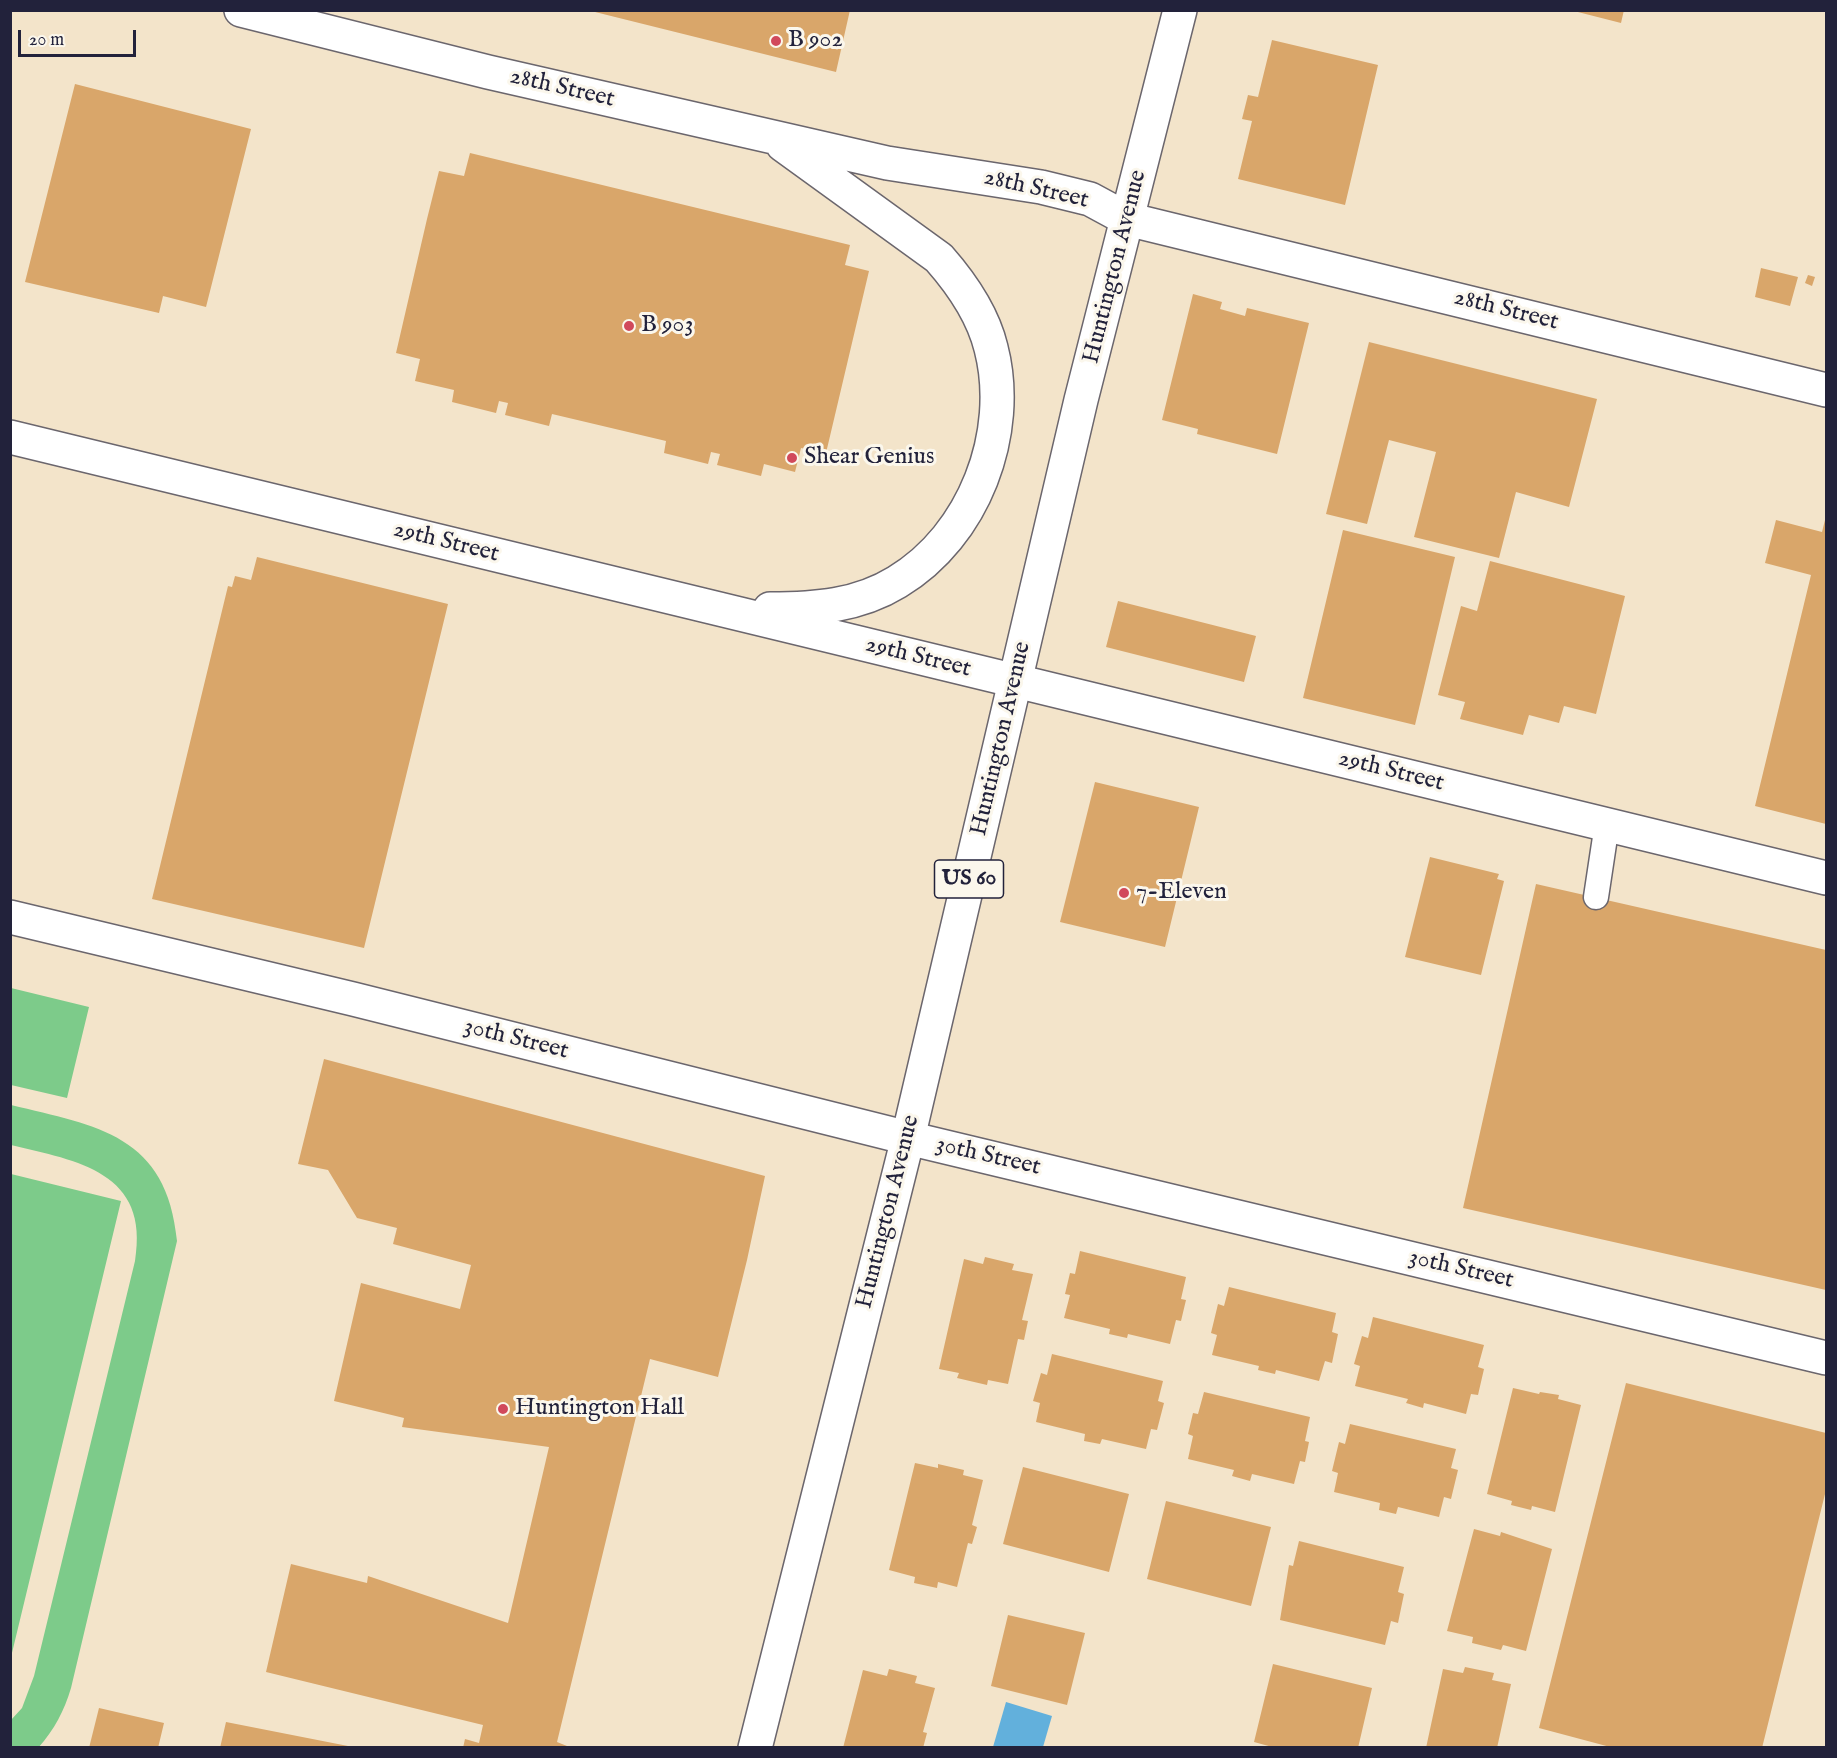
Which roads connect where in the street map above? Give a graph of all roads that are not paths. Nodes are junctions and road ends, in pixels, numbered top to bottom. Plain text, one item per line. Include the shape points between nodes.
1 (241, 10) edge
2 (1180, 10) edge
3 (772, 137) junction
4 (1127, 219) junction
5 (1827, 390) edge
6 (10, 437) edge
7 (717, 609) junction
8 (1016, 681) junction
9 (1606, 824) junction
10 (1827, 878) edge
11 (1596, 897) dead end
12 (10, 918) edge
13 (908, 1138) junction
14 (1827, 1358) edge
15 (755, 1748) edge

1 - 3 main road, 28th Street
2 - 4 main road, Huntington Avenue / US 60
3 - 4 main road, 28th Street via 887,163 1041,187 1090,199
3 - 7 main road via 939,258 952,273 975,308 991,348 998,395 996,435 978,487 960,520 933,554 897,583 869,596 819,609
4 - 5 main road, 28th Street
4 - 8 main road, Huntington Avenue / US 60
6 - 7 main road, 29th Street
7 - 8 main road, 29th Street
8 - 9 main road, 29th Street
8 - 13 main road, Huntington Avenue / US 60
9 - 10 main road, 29th Street
9 - 11 lane
12 - 13 main road, 30th Street
13 - 14 main road, 30th Street
13 - 15 main road, Huntington Avenue / US 60

